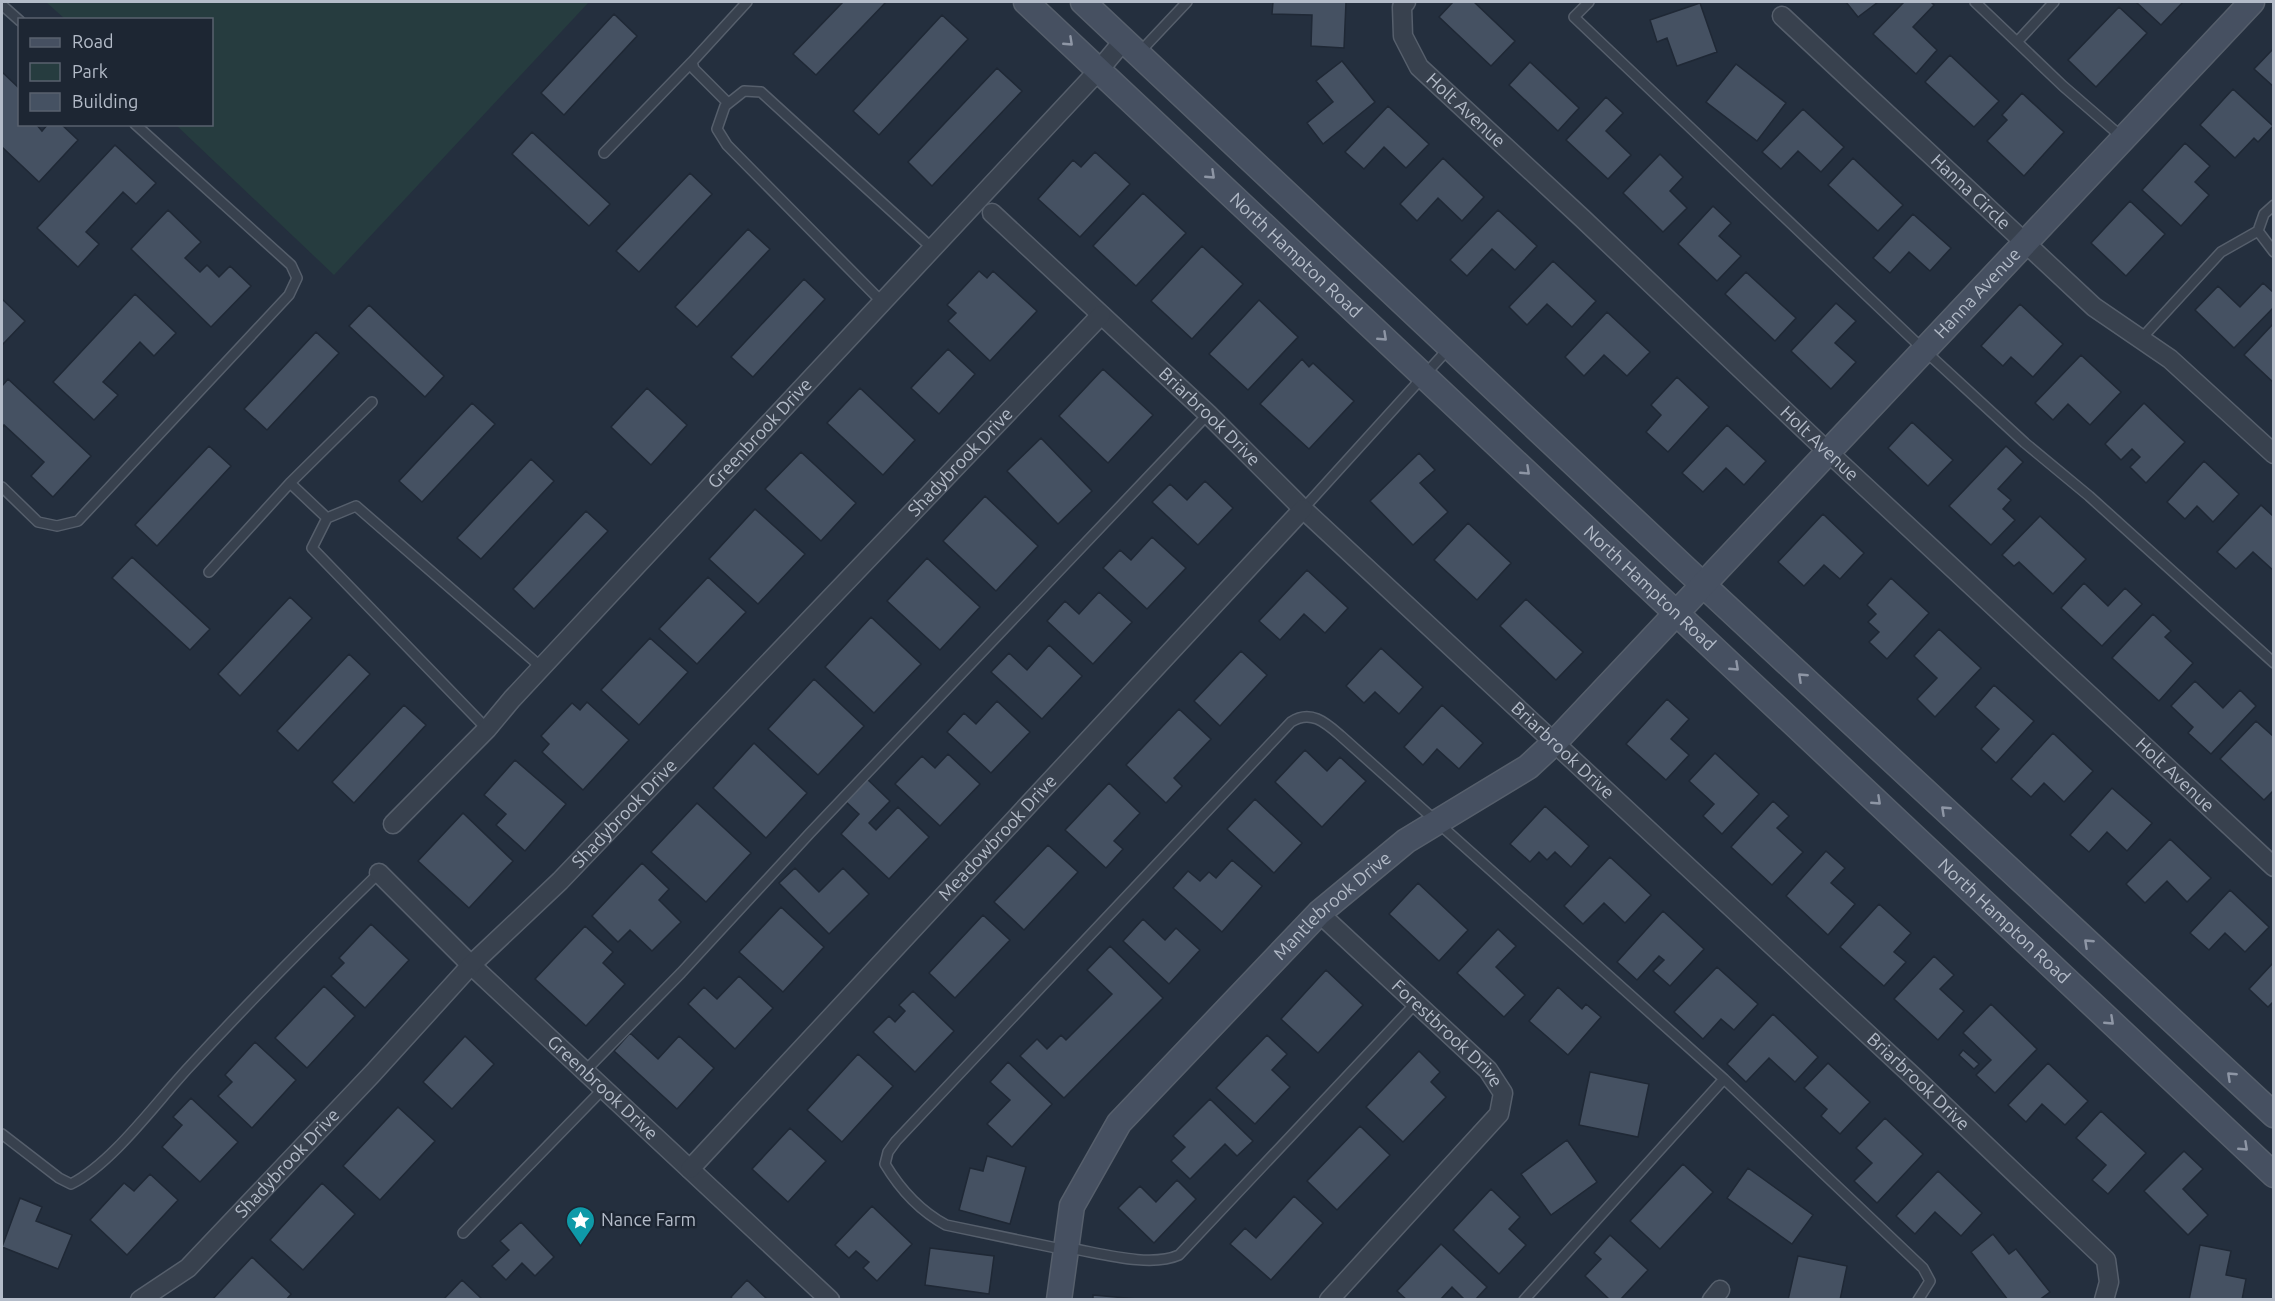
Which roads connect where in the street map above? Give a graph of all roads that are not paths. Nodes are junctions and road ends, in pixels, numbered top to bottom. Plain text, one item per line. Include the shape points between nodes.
1 (747, 2) edge
2 (1026, 2) edge
3 (1083, 2) edge
4 (1187, 2) edge
5 (1406, 2) edge
6 (1588, 2) edge
7 (1975, 2) edge
8 (2054, 2) edge
9 (2252, 2) edge
10 (2, 5) edge
11 (1782, 16) dead end
12 (18, 19) edge
13 (2017, 42) junction
14 (1131, 47) junction
15 (692, 62) junction
16 (1099, 70) junction
17 (728, 103) junction
18 (137, 126) edge
19 (2123, 138) junction
20 (604, 153) dead end
21 (2274, 205) edge
22 (992, 213) dead end
23 (2258, 231) junction
24 (2024, 243) junction
25 (932, 248) junction
26 (2274, 252) edge
27 (882, 302) junction
28 (1101, 315) junction
29 (2141, 339) junction
30 (1450, 347) junction
31 (1924, 350) junction
32 (1425, 376) junction
33 (372, 402) dead end
34 (1208, 414) junction
35 (1828, 452) junction
36 (2274, 454) edge
37 (290, 483) junction
38 (2, 487) edge
39 (1303, 509) junction
40 (327, 518) junction
41 (209, 572) dead end
42 (1703, 585) junction
43 (1677, 613) junction
44 (2274, 663) edge
45 (541, 668) junction
46 (487, 729) junction
47 (1555, 742) junction
48 (393, 824) dead end
49 (1437, 824) junction
50 (2274, 867) edge
51 (379, 873) joint
52 (1320, 913) junction
53 (471, 965) junction
54 (1416, 1003) junction
55 (585, 1071) junction
56 (1724, 1079) junction
57 (604, 1088) junction
58 (2274, 1115) edge
59 (2, 1134) edge
60 (690, 1169) junction
61 (2274, 1175) edge
62 (463, 1233) dead end
63 (1066, 1248) junction
64 (140, 1299) edge
65 (830, 1299) edge
66 (1059, 1299) edge
67 (1329, 1299) edge
68 (1524, 1299) edge
69 (1918, 1299) edge
70 (2104, 1299) edge

1 - 15 lane
2 -> 16 main road, North Hampton Road
3 - 14 main road
4 - 14 lane
5 - 35 street, Holt Avenue via 1402,7 1403,36 1419,67
6 - 31 lane via 1574,17
7 - 13 lane
8 - 13 lane
9 - 19 main road, Hanna Avenue
10 - 12 lane
11 - 24 street, Hanna Circle
13 - 19 lane
14 - 16 street, Greenbrook Drive
14 - 30 main road
15 - 17 lane via 694,69
15 - 20 lane
16 - 25 street, Greenbrook Drive
16 -> 32 main road, North Hampton Road
17 - 25 lane via 744,91 760,92
17 - 27 lane via 717,129 727,145
18 - 38 lane via 291,264 297,278 289,295 78,521 57,526 38,522
19 - 24 main road, Hanna Avenue
21 - 23 lane via 2264,214
22 - 28 street, Briarbrook Drive
23 - 26 lane
23 - 29 lane via 2221,252
24 - 29 street, Hanna Circle via 2094,307
24 - 31 main road, Hanna Avenue
25 - 27 street, Greenbrook Drive
27 - 45 street, Greenbrook Drive
28 - 34 street, Briarbrook Drive
28 - 53 street, Shadybrook Drive via 560,881
29 - 36 street, Hanna Circle via 2170,359
30 - 32 lane
30 - 42 main road
31 - 35 main road, Hanna Avenue
31 - 44 lane
32 - 39 lane
32 -> 43 main road, North Hampton Road
33 - 37 lane
34 - 39 street, Briarbrook Drive
34 - 55 lane
35 - 42 main road, Hanna Avenue
35 - 50 street, Holt Avenue
37 - 40 lane
37 - 41 lane
39 - 47 street, Briarbrook Drive
39 - 60 street, Meadowbrook Drive
40 - 45 lane via 356,506
40 - 46 lane via 312,548
42 - 43 main road, Mantlebrook Drive
58 -> 42 main road
43 - 47 main road, Mantlebrook Drive
43 -> 61 main road, North Hampton Road
45 - 46 street, Greenbrook Drive
46 - 48 street, Greenbrook Drive
47 - 49 main road, Mantlebrook Drive via 1528,767
47 - 70 street, Briarbrook Drive via 2106,1260 2109,1282
49 - 52 main road, Mantlebrook Drive via 1406,841
49 - 56 lane
49 - 63 lane via 1321,719 1299,717 1189,829 888,1152 885,1164 896,1183 930,1217 946,1225
51 - 53 street, Greenbrook Drive
51 - 59 lane via 198,1057 109,1156 84,1177 70,1184 59,1179
52 - 54 street, Forestbrook Drive
52 - 63 main road, Mantlebrook Drive via 1119,1123 1072,1206
53 - 55 street, Greenbrook Drive
53 - 64 street, Shadybrook Drive via 188,1268
54 - 63 lane via 1179,1256 1167,1261 1145,1260
54 - 67 street, Forestbrook Drive via 1488,1070 1503,1093 1499,1114
55 - 57 street, Greenbrook Drive
56 - 68 lane
56 - 69 lane via 1923,1268 1930,1281
57 - 60 street, Greenbrook Drive
57 - 62 lane
60 - 65 street, Greenbrook Drive
63 - 66 main road, Mantlebrook Drive

